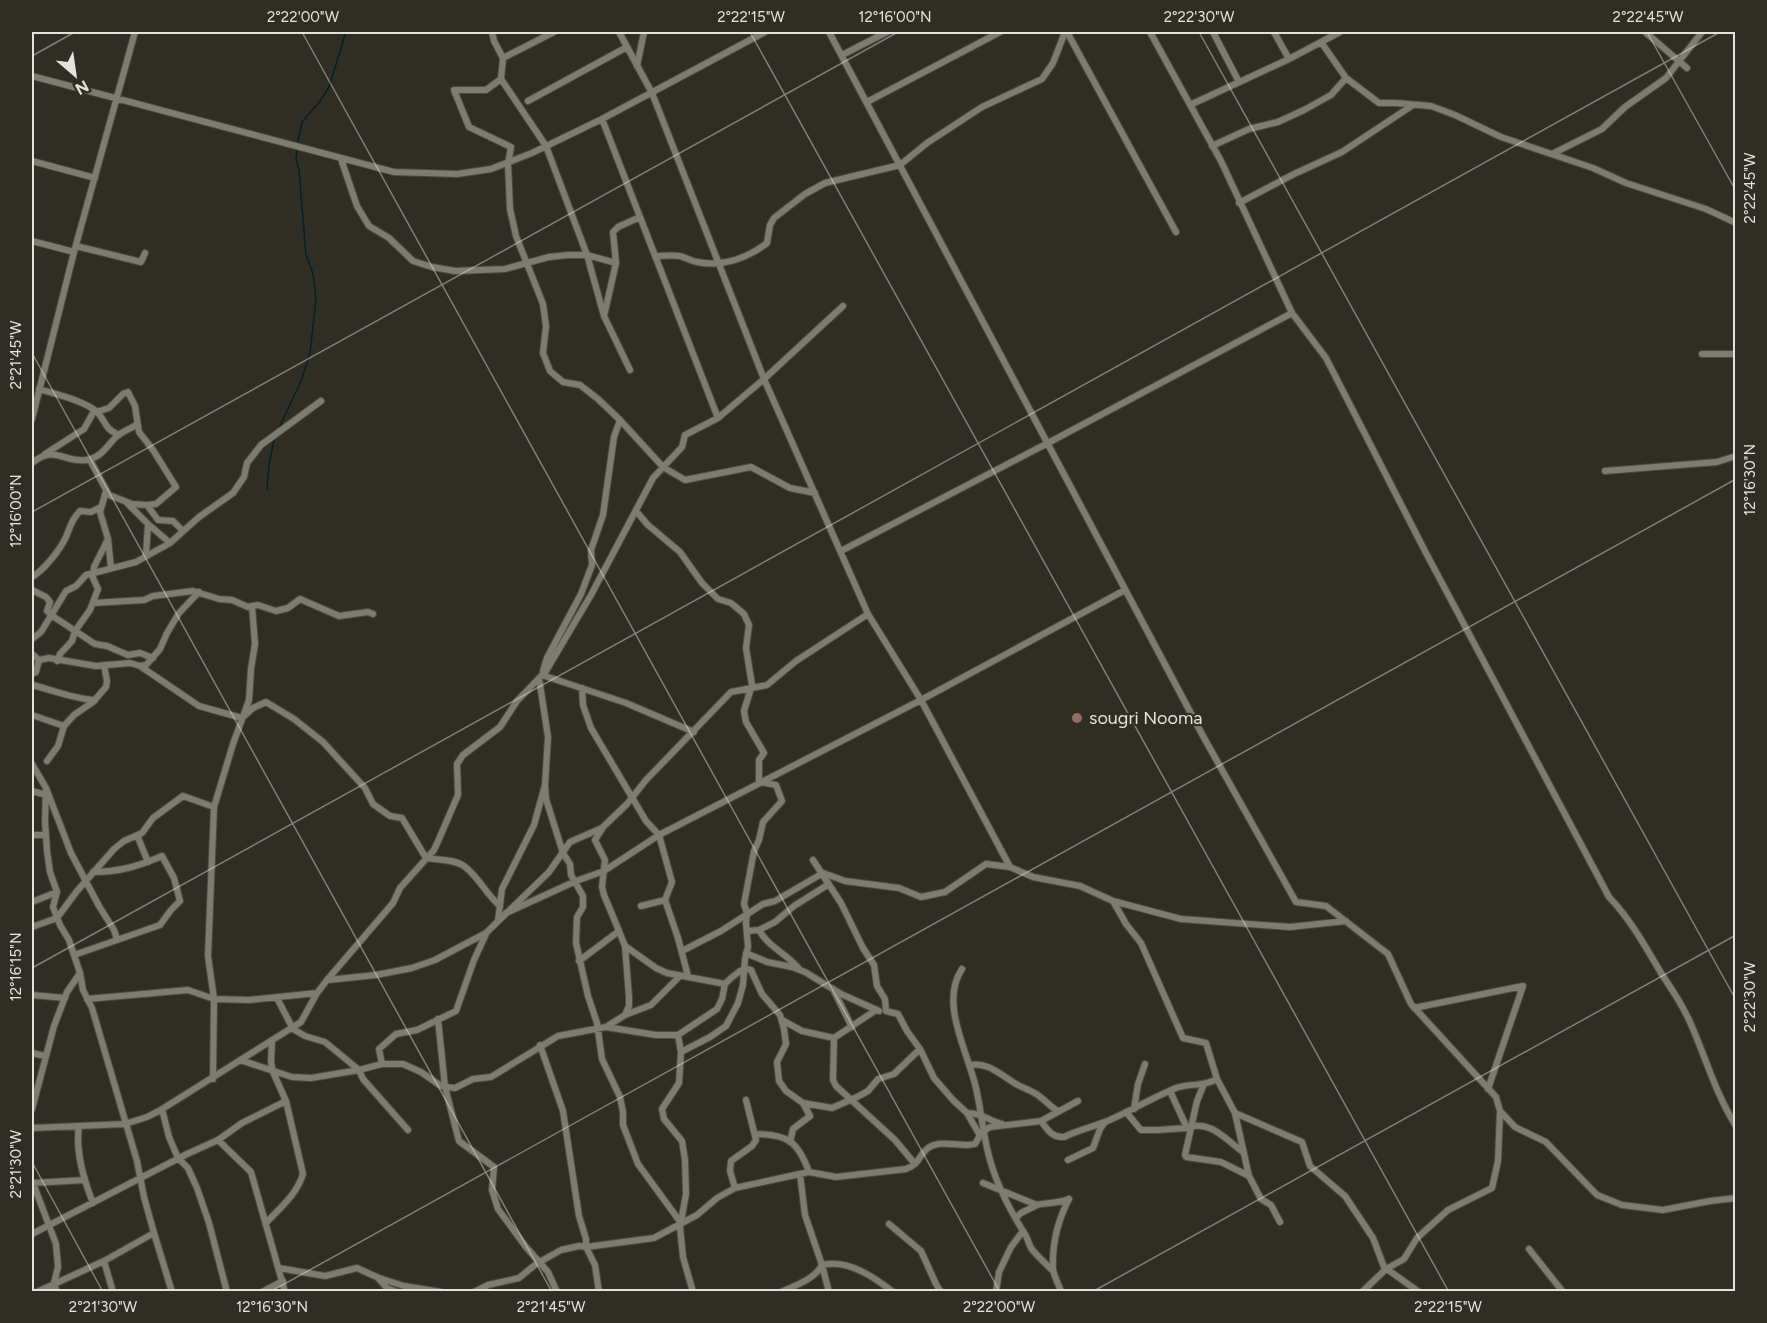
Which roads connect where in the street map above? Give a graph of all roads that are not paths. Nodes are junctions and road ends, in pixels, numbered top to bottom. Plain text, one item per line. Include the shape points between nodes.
1 (135, 32) edge
2 (492, 32) edge
3 (555, 32) edge
4 (619, 32) edge
5 (644, 32) edge
6 (765, 32) edge
7 (829, 32) edge
8 (886, 32) edge
9 (1000, 32) edge
10 (1066, 32) edge
11 (1150, 32) edge
12 (1213, 32) edge
13 (1275, 32) edge
14 (1340, 32) edge
15 (1645, 32) edge
16 (1702, 32) edge
17 (1321, 42) junction
18 (627, 47) junction
19 (842, 55) junction
20 (503, 58) junction
21 (1289, 59) junction
22 (1679, 60) junction
23 (637, 66) junction
24 (1687, 68) dead end
25 (32, 76) edge
26 (1346, 78) junction
27 (501, 80) junction
28 (1239, 82) junction
29 (652, 93) junction
30 (116, 99) junction
31 (528, 101) dead end
32 (867, 102) junction
33 (1190, 105) junction
34 (1413, 105) junction
35 (602, 119) junction
36 (546, 146) junction
37 (1212, 146) junction
38 (1551, 154) junction
39 (341, 159) junction
40 (32, 161) edge
41 (508, 164) junction
42 (900, 165) junction
43 (95, 178) junction
44 (1239, 203) junction
45 (640, 217) junction
46 (1736, 223) edge
47 (1176, 232) dead end
48 (32, 241) edge
49 (75, 249) junction
50 (145, 253) dead end
51 (587, 255) junction
52 (656, 256) junction
53 (528, 263) junction
54 (616, 263) junction
55 (719, 264) junction
56 (843, 306) dead end
57 (1292, 313) junction
58 (604, 316) junction
59 (1702, 354) dead end
60 (1736, 354) edge
61 (630, 370) dead end
62 (764, 379) junction
63 (39, 389) junction
64 (34, 402) edge
65 (321, 402) dead end
66 (97, 412) junction
67 (718, 418) junction
68 (32, 419) edge
69 (620, 420) junction
70 (136, 425) junction
71 (119, 435) junction
72 (1048, 443) junction
73 (45, 454) junction
74 (1736, 456) edge
75 (90, 460) junction
76 (32, 463) edge
77 (663, 467) junction
78 (1605, 471) dead end
79 (106, 492) junction
80 (815, 493) junction
81 (126, 502) junction
82 (147, 505) junction
83 (101, 507) junction
84 (636, 511) junction
85 (148, 524) junction
86 (183, 531) junction
87 (108, 539) junction
88 (170, 543) junction
89 (841, 551) junction
90 (146, 555) junction
91 (111, 568) junction
92 (93, 573) junction
93 (32, 577) edge
94 (32, 590) edge
95 (1125, 590) junction
96 (200, 592) junction
97 (93, 603) junction
98 (252, 606) junction
99 (373, 614) dead end
100 (868, 614) junction
101 (51, 615) junction
102 (75, 630) junction
103 (32, 639) edge
104 (32, 654) edge
105 (153, 658) junction
106 (39, 660) junction
107 (57, 661) junction
108 (104, 665) junction
109 (140, 666) junction
110 (32, 675) edge
111 (541, 676) junction
112 (32, 685) edge
113 (582, 688) junction
114 (752, 688) junction
115 (95, 700) junction
116 (921, 700) junction
117 (32, 716) edge
118 (242, 718) junction
119 (64, 726) junction
120 (694, 732) junction
121 (47, 761) dead end
122 (32, 764) edge
123 (761, 782) junction
124 (545, 784) junction
125 (32, 791) edge
126 (46, 792) junction
127 (633, 796) junction
128 (214, 807) junction
129 (602, 828) junction
130 (32, 835) edge
131 (46, 835) junction
132 (138, 835) junction
133 (659, 835) junction
134 (563, 853) junction
135 (426, 858) junction
136 (813, 860) dead end
137 (148, 862) junction
138 (1010, 867) junction
139 (604, 871) junction
140 (93, 872) junction
141 (823, 873) junction
142 (576, 881) junction
143 (85, 882) junction
144 (829, 884) junction
145 (57, 892) junction
146 (665, 900) junction
147 (1113, 901) junction
148 (32, 902) edge
149 (500, 906) junction
150 (641, 906) dead end
151 (747, 913) junction
152 (506, 914) junction
153 (57, 918) junction
154 (1346, 921) junction
155 (498, 922) junction
156 (32, 927) edge
157 (759, 930) junction
158 (620, 931) junction
159 (747, 931) junction
160 (486, 933) junction
161 (117, 939) junction
162 (625, 946) junction
163 (682, 951) junction
164 (746, 953) junction
165 (74, 955) junction
166 (579, 961) junction
167 (962, 969) dead end
168 (743, 970) junction
169 (800, 970) junction
170 (80, 973) junction
171 (680, 976) junction
172 (688, 976) junction
173 (327, 980) junction
174 (725, 984) junction
175 (832, 988) junction
176 (317, 993) junction
177 (32, 995) edge
178 (65, 998) junction
179 (277, 998) junction
180 (87, 999) junction
181 (214, 999) junction
182 (1414, 1008) junction
183 (876, 1010) junction
184 (886, 1011) junction
185 (625, 1015) junction
186 (438, 1020) junction
187 (782, 1020) junction
188 (606, 1027) junction
189 (852, 1027) junction
190 (598, 1028) junction
191 (293, 1029) junction
192 (678, 1035) junction
193 (834, 1038) junction
194 (272, 1041) junction
195 (540, 1046) junction
196 (920, 1048) junction
197 (681, 1052) junction
198 (32, 1053) edge
199 (45, 1056) junction
200 (240, 1060) junction
201 (382, 1064) junction
202 (1145, 1064) dead end
203 (970, 1065) junction
204 (359, 1070) junction
205 (273, 1072) junction
206 (213, 1079) junction
207 (1217, 1079) junction
208 (1203, 1084) junction
209 (445, 1087) junction
210 (1488, 1089) junction
211 (1170, 1091) junction
212 (851, 1099) junction
213 (746, 1100) dead end
214 (286, 1101) junction
215 (1077, 1101) dead end
216 (802, 1103) junction
217 (1134, 1107) junction
218 (32, 1109) edge
219 (162, 1109) junction
220 (1058, 1111) junction
221 (1500, 1111) junction
222 (1126, 1112) junction
223 (968, 1113) junction
224 (1235, 1113) junction
225 (980, 1115) junction
226 (1134, 1120) junction
227 (1041, 1121) junction
228 (1105, 1122) junction
229 (125, 1124) junction
230 (1003, 1124) junction
231 (79, 1126) junction
232 (1189, 1126) junction
233 (1736, 1126) edge
234 (32, 1128) edge
235 (408, 1130) dead end
236 (982, 1132) junction
237 (754, 1134) junction
238 (218, 1140) junction
239 (790, 1142) junction
240 (1244, 1152) junction
241 (178, 1158) junction
242 (1068, 1160) dead end
243 (915, 1164) junction
244 (809, 1172) junction
245 (800, 1174) junction
246 (1249, 1176) junction
247 (141, 1178) junction
248 (85, 1180) junction
249 (32, 1183) edge
250 (983, 1183) dead end
251 (735, 1188) junction
252 (1003, 1192) junction
253 (1736, 1198) edge
254 (93, 1203) junction
255 (1037, 1204) junction
256 (1016, 1218) junction
257 (1280, 1222) dead end
258 (266, 1223) junction
259 (681, 1223) junction
260 (889, 1224) dead end
261 (50, 1225) junction
262 (1023, 1231) junction
263 (154, 1233) junction
264 (32, 1234) edge
265 (586, 1247) junction
266 (1529, 1249) dead end
267 (104, 1262) junction
268 (540, 1262) junction
269 (822, 1265) junction
270 (279, 1268) junction
271 (1386, 1269) junction
272 (1053, 1271) junction
273 (379, 1278) junction
274 (283, 1281) junction
275 (54, 1282) junction
276 (37, 1292) edge
277 (57, 1292) edge
278 (113, 1292) edge
279 (172, 1292) edge
280 (227, 1292) edge
281 (262, 1292) edge
282 (285, 1292) edge
283 (397, 1292) edge
284 (441, 1292) edge
285 (474, 1292) edge
286 (557, 1292) edge
287 (599, 1292) edge
288 (693, 1292) edge
289 (781, 1292) edge
290 (829, 1292) edge
291 (893, 1292) edge
292 (941, 1292) edge
293 (996, 1292) edge
294 (1061, 1292) edge
295 (1362, 1292) edge
296 (1419, 1292) edge
297 (1563, 1292) edge

1 - 30 street
2 - 20 street
3 - 20 street
4 - 18 street
5 - 23 street
6 - 29 street
7 - 19 street
8 - 19 street
9 - 32 street
10 - 42 street via 1042,79 982,107
10 - 47 street
11 - 33 street
12 - 28 street
13 - 21 street
14 - 17 street
15 - 22 street
16 - 22 street
17 - 21 street
17 - 26 street
18 - 23 street
18 - 31 street
19 - 32 street
20 - 27 street
21 - 28 street
22 - 24 street
22 - 38 street via 1666,78 1602,129
23 - 29 street
25 - 30 street
26 - 34 street via 1379,103
26 - 37 street via 1331,95 1304,111
27 - 36 street
27 - 41 street via 486,90 454,90 469,127 511,147
28 - 33 street
29 - 35 street
29 - 55 street
30 - 39 street
30 - 43 street
32 - 42 street
33 - 37 street
34 - 38 street via 1431,106
34 - 44 street via 1341,152
35 - 36 street
35 - 45 street
36 - 41 street
36 - 51 street
37 - 44 street
38 - 46 street
39 - 41 street via 394,172 433,175 475,172
39 - 53 street via 357,206 369,226 389,238 413,261 455,271 505,269
40 - 43 street
41 - 53 street via 510,209
42 - 55 street via 815,188 774,218 767,243 740,260
42 - 72 street
43 - 49 street
44 - 57 street
45 - 52 street
45 - 54 street via 613,232
48 - 49 street
49 - 50 street via 141,262
49 - 63 street
51 - 53 street via 549,257
51 - 54 street
51 - 58 street
52 - 55 street
52 - 67 street
53 - 69 street via 543,304 543,353 549,371 563,382 579,385
54 - 58 street
55 - 62 street
56 - 62 street
57 - 72 street
57 - 233 street via 1326,358 1609,897 1640,935 1680,1003
58 - 61 street
59 - 60 street
62 - 67 street
62 - 80 street
63 - 64 street
63 - 66 street
64 - 68 street
65 - 86 street via 261,445 247,463 244,477 233,493
66 - 70 street via 109,408 128,392 135,406
66 - 71 street via 108,431
66 - 73 street via 84,429
67 - 77 street via 686,435 682,447
69 - 77 street
69 - 111 street via 603,515 591,550 590,572
70 - 71 street
70 - 82 street via 176,487 156,504
71 - 75 street via 108,449
72 - 89 street
72 - 95 street
73 - 75 street
73 - 76 street
74 - 78 street via 1717,462
75 - 79 street
77 - 80 street via 685,480 751,467 790,488
77 - 84 street
79 - 81 street
79 - 83 street
80 - 89 street
81 - 82 street
81 - 85 street
82 - 86 street via 158,520 173,521
83 - 87 street
83 - 93 street via 92,512 80,511 63,542
84 - 111 street
84 - 114 street via 680,552 711,593 744,614 749,625 746,648
85 - 88 street
85 - 90 street
86 - 88 street
87 - 91 street
87 - 92 street
88 - 90 street
89 - 100 street
90 - 91 street
91 - 92 street
92 - 97 street via 98,589
92 - 101 street via 66,591
94 - 101 street via 50,602 47,610
95 - 116 street
95 - 154 street via 1296,902 1326,906
96 - 97 street
96 - 98 street
96 - 105 street via 179,613
97 - 102 street
98 - 99 street via 276,611 300,599 339,616
98 - 118 street via 255,644 249,700
100 - 114 street via 767,685
100 - 116 street
101 - 102 street
101 - 103 street
102 - 105 street via 95,644
102 - 107 street
104 - 106 street
105 - 109 street
106 - 107 street
106 - 110 street
107 - 108 street
108 - 109 street
108 - 115 street via 106,687
109 - 118 street via 199,706
111 - 113 street
111 - 124 street via 548,737
111 - 135 street via 517,701 500,727 457,764 458,795 440,839
112 - 115 street via 78,700
113 - 120 street
113 - 127 street via 591,728
114 - 120 street via 731,692
114 - 123 street via 744,711 747,727 764,753 758,769
115 - 119 street
116 - 123 street
116 - 138 street
117 - 119 street
118 - 128 street
118 - 135 street via 266,702 294,719 322,742 365,788 373,804 390,816 402,818
119 - 121 street
120 - 127 street
122 - 126 street
123 - 133 street
123 - 151 street via 776,785 782,801 762,822 744,904
124 - 134 street
124 - 149 street via 534,825 501,889
125 - 126 street
126 - 131 street
126 - 143 street
127 - 129 street
127 - 133 street via 646,821
128 - 132 street via 183,796 153,818
128 - 181 street via 208,956
129 - 134 street via 570,842
129 - 139 street via 595,840 605,860
130 - 131 street
131 - 145 street via 50,873
132 - 137 street
132 - 140 street via 114,849
133 - 139 street
133 - 146 street via 672,882
134 - 142 street
134 - 152 street
135 - 149 street via 463,866
135 - 173 street
136 - 141 street
137 - 140 street via 113,872
137 - 161 street via 162,856 180,901 160,926
138 - 141 street via 986,864 945,892 921,897 898,888 845,881
138 - 147 street via 1033,877 1080,886
139 - 142 street
139 - 158 street via 604,895
140 - 143 street
141 - 144 street
141 - 151 street
142 - 152 street
142 - 166 street via 583,896 583,907 577,917
143 - 153 street
143 - 161 street
144 - 157 street
144 - 184 street via 874,965
145 - 148 street
145 - 153 street via 53,907
146 - 150 street
146 - 163 street
147 - 154 street via 1181,919 1290,927
147 - 207 street via 1140,943 1183,1038 1206,1043
149 - 155 street
151 - 159 street
151 - 163 street
152 - 155 street
153 - 156 street
153 - 165 street
154 - 182 street via 1388,954
155 - 160 street
157 - 159 street
157 - 169 street via 770,945 792,959
158 - 162 street
158 - 166 street
159 - 164 street
160 - 173 street via 412,968
160 - 186 street via 456,1011
161 - 165 street
162 - 171 street via 656,968
162 - 185 street via 629,997
163 - 172 street
164 - 168 street
164 - 169 street via 767,963
165 - 170 street
166 - 190 street
167 - 203 street via 954,985 954,1006
168 - 174 street
168 - 187 street via 751,970 762,994
168 - 197 street via 741,994 726,1026
169 - 175 street
170 - 178 street
170 - 180 street
171 - 172 street
171 - 185 street via 651,1005
172 - 174 street
173 - 176 street
174 - 192 street via 717,1009
175 - 183 street
175 - 189 street
176 - 179 street
176 - 191 street
177 - 178 street
178 - 199 street
179 - 181 street
179 - 191 street
180 - 181 street via 188,990
180 - 229 street
181 - 206 street
182 - 210 street
182 - 210 street via 1523,986
183 - 184 street
183 - 189 street
184 - 196 street via 898,1014
185 - 188 street
186 - 201 street via 396,1034 379,1049
186 - 209 street
187 - 193 street via 802,1031
187 - 216 street via 786,1044 777,1062 777,1076 786,1091
188 - 190 street
188 - 192 street
189 - 193 street
190 - 195 street via 558,1036
190 - 259 street via 602,1059 620,1098 623,1125 634,1157
191 - 194 street
191 - 204 street via 325,1042
192 - 197 street
193 - 212 street via 833,1080
194 - 200 street
194 - 205 street
195 - 209 street via 491,1077 473,1079 455,1088
195 - 265 street via 563,1112
196 - 212 street via 894,1074 878,1078 868,1091
196 - 223 street via 939,1085
197 - 259 street via 679,1083 662,1109 664,1119 682,1141 686,1194
198 - 199 street
199 - 218 street
200 - 205 street
200 - 206 street
201 - 204 street
201 - 209 street via 403,1064
202 - 217 street
203 - 220 street via 996,1071
203 - 225 street
204 - 205 street via 310,1078
204 - 235 street via 368,1086
205 - 214 street
206 - 219 street
207 - 208 street
207 - 224 street
208 - 211 street
208 - 232 street
209 - 268 street via 459,1141 494,1167 492,1190 498,1209
210 - 221 street via 1496,1097
211 - 217 street
211 - 232 street
212 - 216 street via 832,1108
212 - 243 street
213 - 237 street
214 - 238 street
214 - 258 street via 303,1174 291,1198
215 - 220 street
216 - 239 street via 810,1116 794,1130
217 - 222 street
217 - 226 street
219 - 229 street
219 - 241 street
220 - 227 street
221 - 253 street via 1515,1127 1546,1142 1597,1195 1622,1205 1664,1210
221 - 271 street via 1492,1188 1448,1210 1417,1238 1404,1259
222 - 226 street
222 - 228 street
223 - 225 street
223 - 236 street via 975,1130
224 - 240 street
224 - 271 street via 1302,1142 1310,1166 1345,1196 1373,1238
225 - 230 street
225 - 236 street
226 - 232 street via 1146,1131
227 - 228 street via 1048,1131 1060,1137
227 - 230 street
228 - 242 street via 1093,1148
229 - 231 street
229 - 247 street
230 - 236 street
231 - 234 street
231 - 248 street via 77,1139
232 - 240 street via 1214,1129
232 - 246 street via 1186,1157 1221,1162
236 - 243 street via 975,1144 969,1146 929,1148
236 - 252 street
237 - 239 street via 778,1135
237 - 251 street via 752,1146 729,1165
238 - 241 street
238 - 258 street via 251,1172
239 - 244 street via 803,1155
240 - 246 street
241 - 247 street
241 - 280 street via 188,1168 197,1188
243 - 244 street via 906,1169 836,1177
244 - 245 street
245 - 251 street
245 - 269 street via 805,1215
246 - 257 street
247 - 254 street
247 - 263 street
248 - 249 street
248 - 254 street
249 - 261 street
250 - 252 street
251 - 259 street
252 - 255 street
252 - 256 street
254 - 261 street
255 - 256 street
255 - 272 street via 1069,1199 1059,1221
256 - 262 street
258 - 270 street
259 - 265 street via 649,1239
259 - 288 street via 683,1257
260 - 292 street via 921,1251
261 - 264 street
261 - 275 street via 58,1267
262 - 272 street via 1032,1249
262 - 293 street via 999,1272
263 - 267 street
263 - 279 street
265 - 268 street via 561,1250
265 - 287 street via 595,1265
266 - 297 street
267 - 275 street
267 - 278 street
268 - 285 street via 519,1278
268 - 286 street
269 - 289 street via 816,1274
269 - 290 street
269 - 291 street via 852,1266
270 - 273 street via 325,1276 357,1268
270 - 274 street
271 - 295 street
271 - 296 street
272 - 294 street
273 - 283 street
273 - 284 street
274 - 281 street
274 - 282 street
275 - 276 street
275 - 277 street

